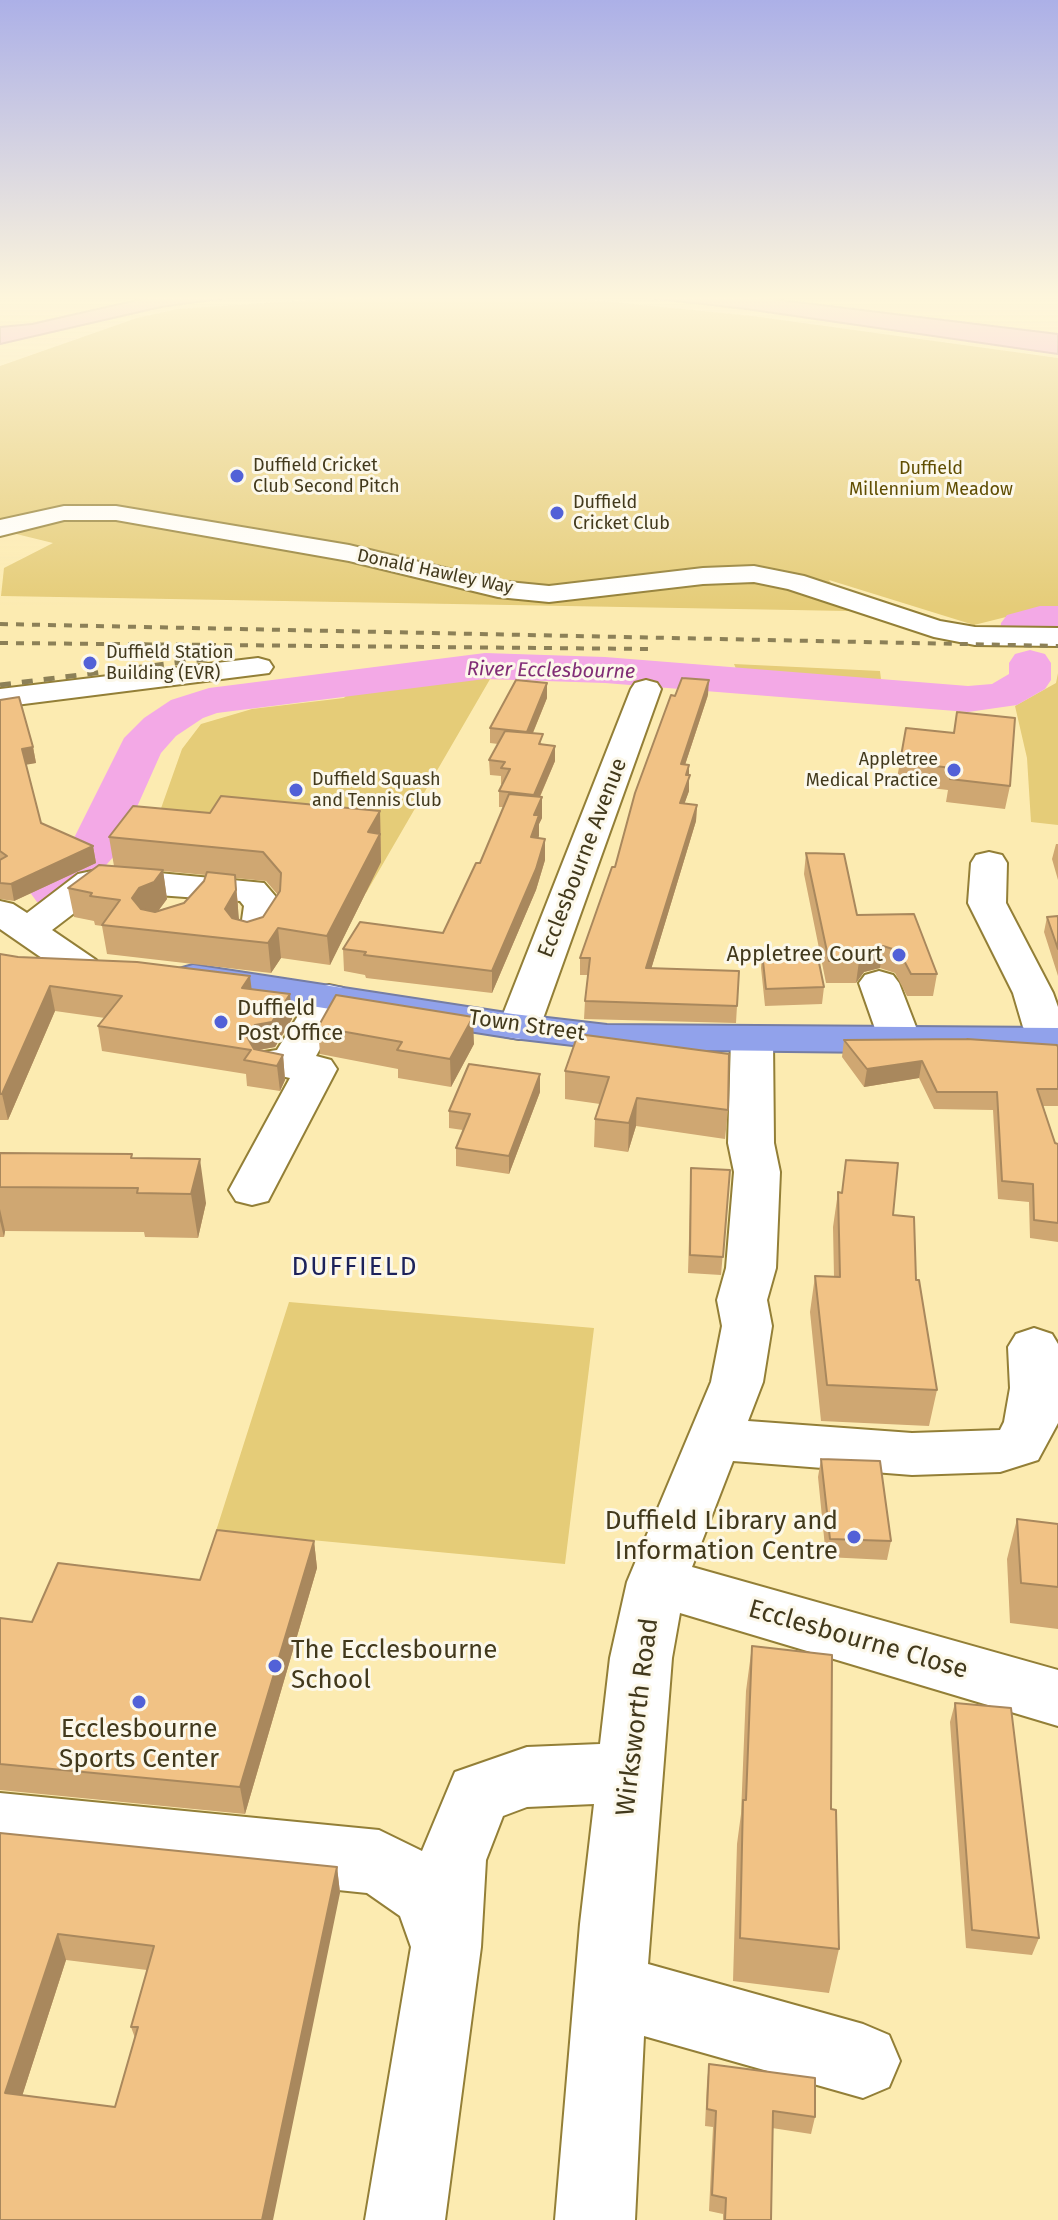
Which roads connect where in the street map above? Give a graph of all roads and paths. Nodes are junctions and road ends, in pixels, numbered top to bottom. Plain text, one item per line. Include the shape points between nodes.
1 (0, 528) edge
2 (1058, 637) edge
3 (258, 667) dead end
4 (646, 689) dead end
5 (0, 698) edge
6 (989, 863) dead end
7 (174, 885) junction
8 (173, 922) edge
9 (17, 934) edge
10 (250, 937) edge
11 (879, 983) dead end
12 (329, 997) junction
13 (519, 1027) junction
14 (752, 1040) junction
15 (900, 1040) junction
16 (1056, 1041) edge
17 (252, 1190) dead end
18 (1034, 1347) dead end
19 (714, 1439) junction
20 (657, 1582) junction
21 (1058, 1698) edge
22 (629, 1773) junction
23 (0, 1824) edge
24 (446, 1947) junction
25 (610, 1997) junction
26 (863, 2061) dead end
27 (405, 2220) edge
28 (595, 2220) edge

1 - 2 street, Donald Hawley Way via 64,513 116,513 349,553 498,589 549,594 754,574 934,628 975,636
3 - 5 street
4 - 13 street, Ecclesbourne Avenue
6 - 16 street via 987,903 1033,993 1044,1027
7 - 8 street via 190,896 187,908
7 - 9 street via 91,882
7 - 10 street via 251,891 263,904 261,920
9 - 12 highway, Town Street via 118,970
11 - 15 street
12 - 13 highway, Town Street
12 - 17 street via 282,1063 316,1069
13 - 14 highway, Town Street via 607,1037
14 - 15 highway, Town Street
14 - 19 street, Wirksworth Road via 751,1143 757,1172 751,1268 742,1300 747,1326 737,1382
15 - 16 highway, Town Street
18 - 19 street via 1031,1423 1019,1445 1009,1448 912,1454
19 - 20 street, Wirksworth Road
20 - 21 street, Ecclesbourne Close
20 - 22 street, Wirksworth Road via 641,1658
22 - 24 street via 527,1777 478,1794 452,1860
22 - 25 street, Wirksworth Road
23 - 24 street via 379,1862 427,1894
24 - 27 street
25 - 26 street via 654,2001
25 - 28 street, Wirksworth Road

